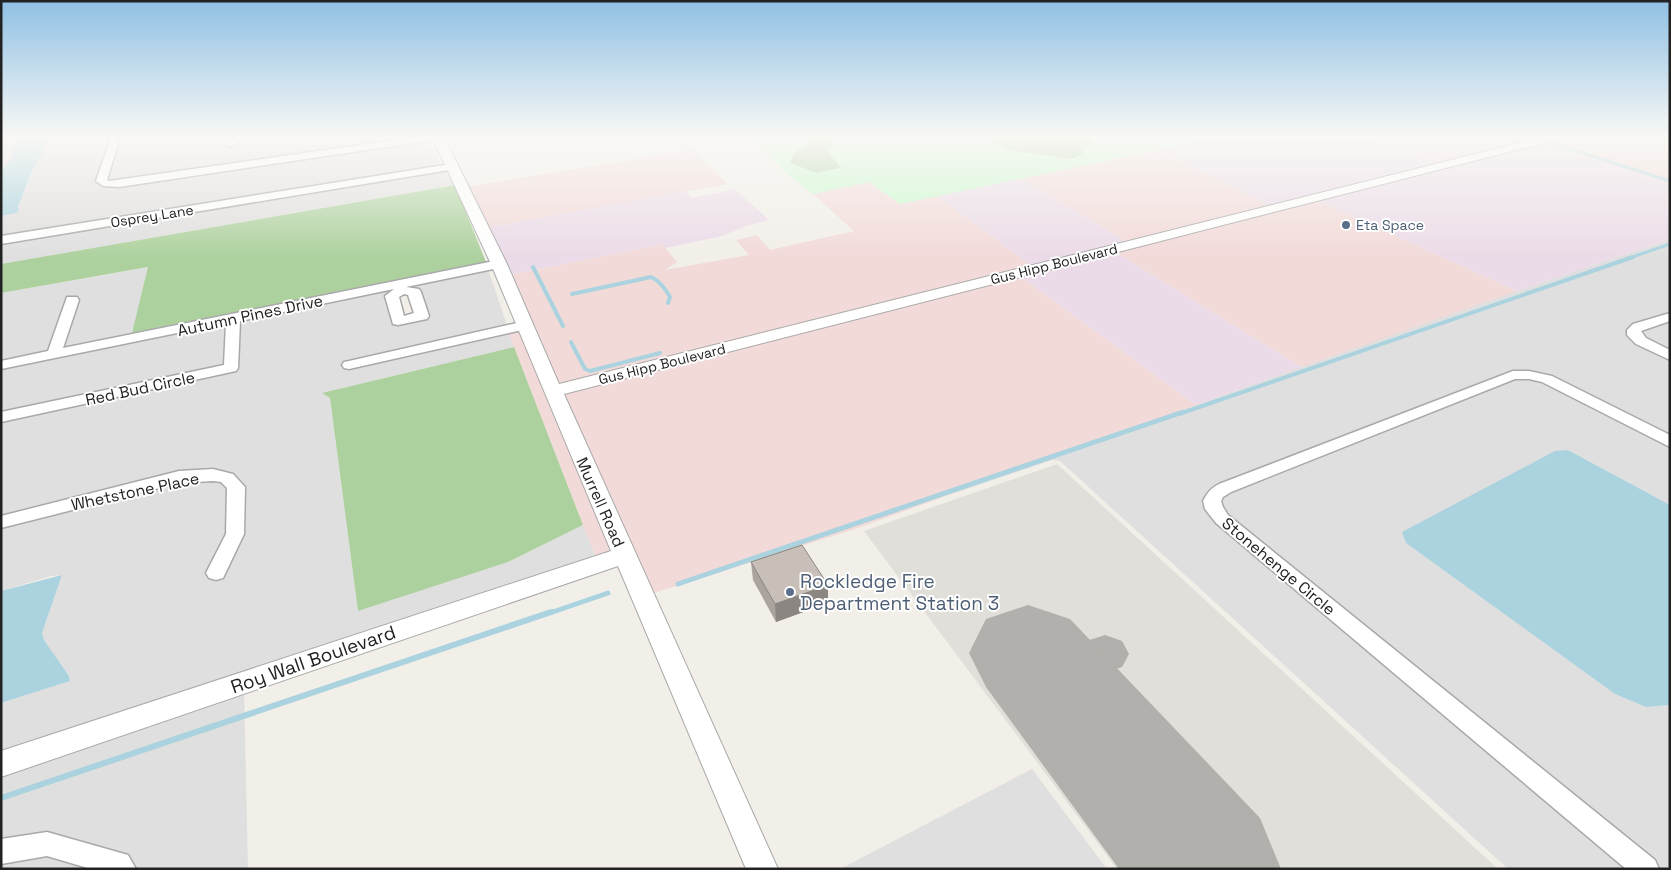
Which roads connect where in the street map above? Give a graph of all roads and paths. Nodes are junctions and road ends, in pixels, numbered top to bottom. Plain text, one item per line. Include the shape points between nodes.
1 (102, 178) edge
2 (158, 178) edge
3 (386, 178) edge
4 (456, 178) edge
5 (1395, 178) edge
6 (1, 240) edge
7 (499, 264) junction
8 (72, 300) dead end
9 (1670, 317) edge
10 (233, 319) junction
11 (526, 324) junction
12 (54, 355) junction
13 (1670, 356) edge
14 (349, 365) dead end
15 (1, 366) edge
16 (553, 392) junction
17 (1, 417) edge
18 (1670, 442) edge
19 (1, 522) edge
20 (624, 555) junction
21 (216, 574) dead end
22 (1, 764) edge
23 (1, 852) edge
24 (123, 869) edge
25 (762, 869) edge
26 (1646, 869) edge

1 - 2 street via 101,181 107,184
3 - 6 street, Osprey Lane
4 - 7 street, Murrell Road
5 - 16 street, Gus Hipp Boulevard
7 - 10 street, Autumn Pines Drive via 401,287
7 - 11 street, Murrell Road
8 - 12 street
9 - 13 street via 1638,327 1634,335
10 - 12 street, Autumn Pines Drive
10 - 17 street, Red Bud Circle via 231,368
11 - 14 street
11 - 16 street, Murrell Road
12 - 15 street, Autumn Pines Drive
16 - 20 street, Murrell Road
18 - 26 street, Stonehenge Circle via 1547,379 1529,374 1513,375 1216,492 1212,501 1222,519
19 - 21 street, Whetstone Place via 179,478 214,475 227,478 236,487 235,534
20 - 22 street, Roy Wall Boulevard
20 - 25 street, Murrell Road
23 - 24 street via 47,844 119,864

